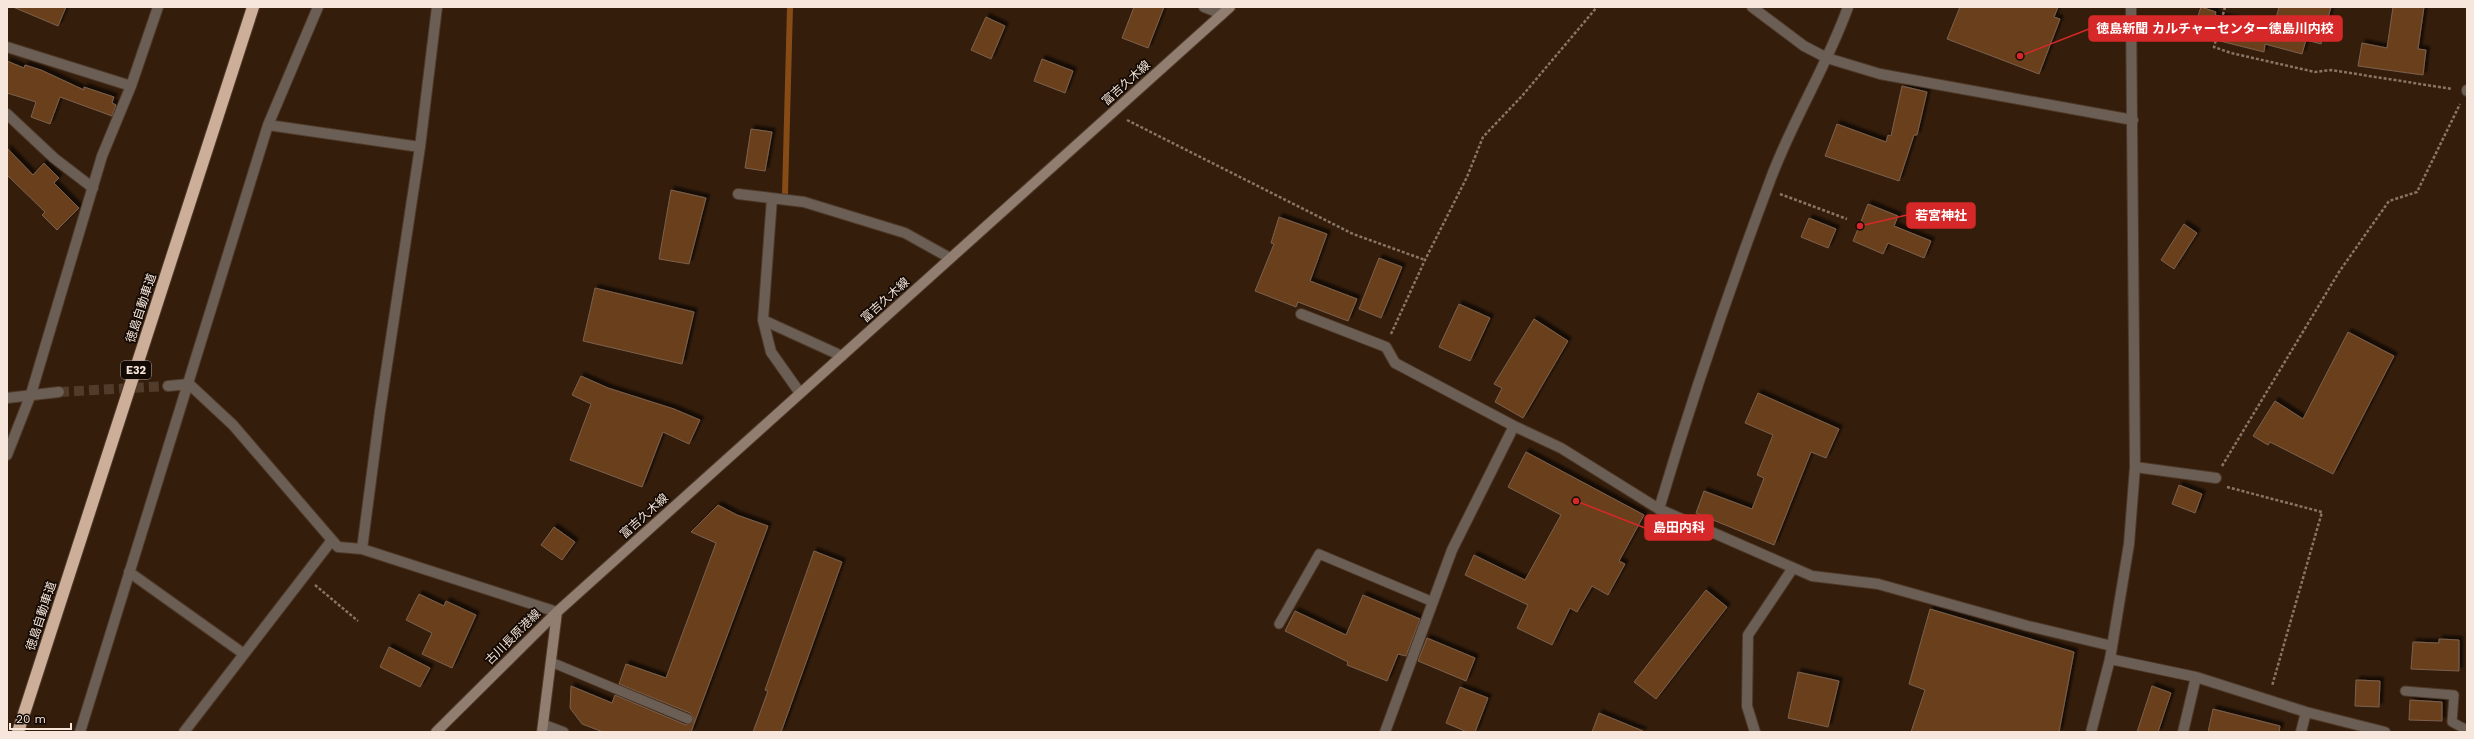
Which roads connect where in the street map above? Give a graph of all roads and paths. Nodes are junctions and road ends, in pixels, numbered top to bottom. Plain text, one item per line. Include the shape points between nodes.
1 (158, 7) edge
2 (253, 7) edge
3 (318, 7) edge
4 (437, 7) edge
5 (1204, 7) edge
6 (1230, 7) edge
7 (1597, 7) edge
8 (1752, 7) edge
9 (1848, 7) edge
10 (2131, 7) edge
11 (2225, 7) edge
12 (1222, 14) junction
13 (7, 47) edge
14 (1827, 58) junction
15 (131, 86) junction
16 (2467, 91) edge
17 (1113, 112) junction
18 (7, 114) edge
19 (2133, 120) junction
20 (268, 125) junction
21 (420, 147) junction
22 (93, 188) junction
23 (1767, 189) junction
24 (738, 194) dead end
25 (772, 198) junction
26 (1847, 219) dead end
27 (950, 258) junction
28 (1425, 260) junction
29 (1301, 314) dead end
30 (763, 320) junction
31 (1386, 347) junction
32 (842, 356) junction
33 (189, 384) junction
34 (168, 386) tunnel mouth
35 (60, 392) tunnel mouth
36 (800, 393) junction
37 (31, 394) junction
38 (7, 398) edge
39 (1514, 426) junction
40 (7, 455) edge
41 (2135, 468) junction
42 (2216, 478) junction
43 (1659, 509) junction
44 (332, 540) junction
45 (362, 549) junction
46 (1793, 568) junction
47 (129, 572) junction
48 (304, 576) junction
49 (1433, 602) junction
50 (556, 612) junction
51 (358, 621) dead end
52 (1279, 624) dead end
53 (2112, 646) junction
54 (244, 654) junction
55 (2110, 659) junction
56 (551, 662) junction
57 (2196, 677) junction
58 (2405, 691) dead end
59 (2268, 700) junction
60 (2306, 712) junction
61 (688, 719) dead end
62 (543, 728) edge
63 (2467, 730) edge
64 (18, 732) edge
65 (80, 732) edge
66 (184, 732) edge
67 (436, 732) edge
68 (564, 732) edge
69 (1385, 732) edge
70 (1755, 732) edge
71 (2091, 732) edge
72 (2184, 732) edge
73 (2301, 732) edge
74 (2385, 732) edge

1 - 15 street
2 - 64 highway, 徳島自動車道 / E32
3 - 20 street
4 - 21 street
5 - 12 street
6 - 12 main road, 富吉久木線
7 - 28 path via 1522,96 1482,137 1467,177
8 - 14 street via 1804,46
9 - 14 street
10 - 19 street
11 - 16 path via 2214,47 2230,53 2315,72 2331,70
12 - 17 main road, 富吉久木線
13 - 15 street
14 - 19 street via 1880,74
14 - 23 street
15 - 22 street via 102,156
16 - 42 path via 2417,192 2389,201 2384,207 2335,278
17 - 27 main road, 富吉久木線
17 - 28 path via 1353,234
18 - 22 street via 54,158
19 - 41 street
20 - 21 street
20 - 33 street
21 - 45 street
22 - 37 street
23 - 26 path
23 - 43 street via 1686,417
24 - 25 street
25 - 27 street via 804,202 905,233
25 - 30 street
27 - 32 main road, 富吉久木線
28 - 31 path
29 - 31 street
30 - 32 street
30 - 36 street via 771,352
31 - 39 street via 1395,363
32 - 36 main road, 富吉久木線
33 - 34 street
33 - 44 street via 233,425
33 - 47 street
35 - 37 street
36 - 50 main road, 富吉久木線
37 - 38 street
37 - 40 street
39 - 43 street via 1561,448
39 - 49 street via 1452,550
41 - 42 street
41 - 53 street via 2129,544
42 - 59 path via 2222,486 2322,512
43 - 46 street
44 - 45 street via 338,548
44 - 48 street
45 - 50 street
46 - 53 street via 1812,576 1878,584 2028,626
46 - 70 street via 1748,635 1747,706
47 - 54 street
47 - 65 street
48 - 51 path
48 - 54 street
49 - 52 lane via 1319,554
49 - 69 street
50 - 56 main road, 古川長原港線
50 - 67 main road, 古川長原港線
53 - 55 street
54 - 66 street
55 - 57 street
55 - 71 street
56 - 61 lane
56 - 62 main road, 古川長原港線
57 - 59 street
57 - 72 street
58 - 63 lane via 2454,695 2452,722
59 - 60 street
60 - 73 street
60 - 74 street
62 - 68 lane

